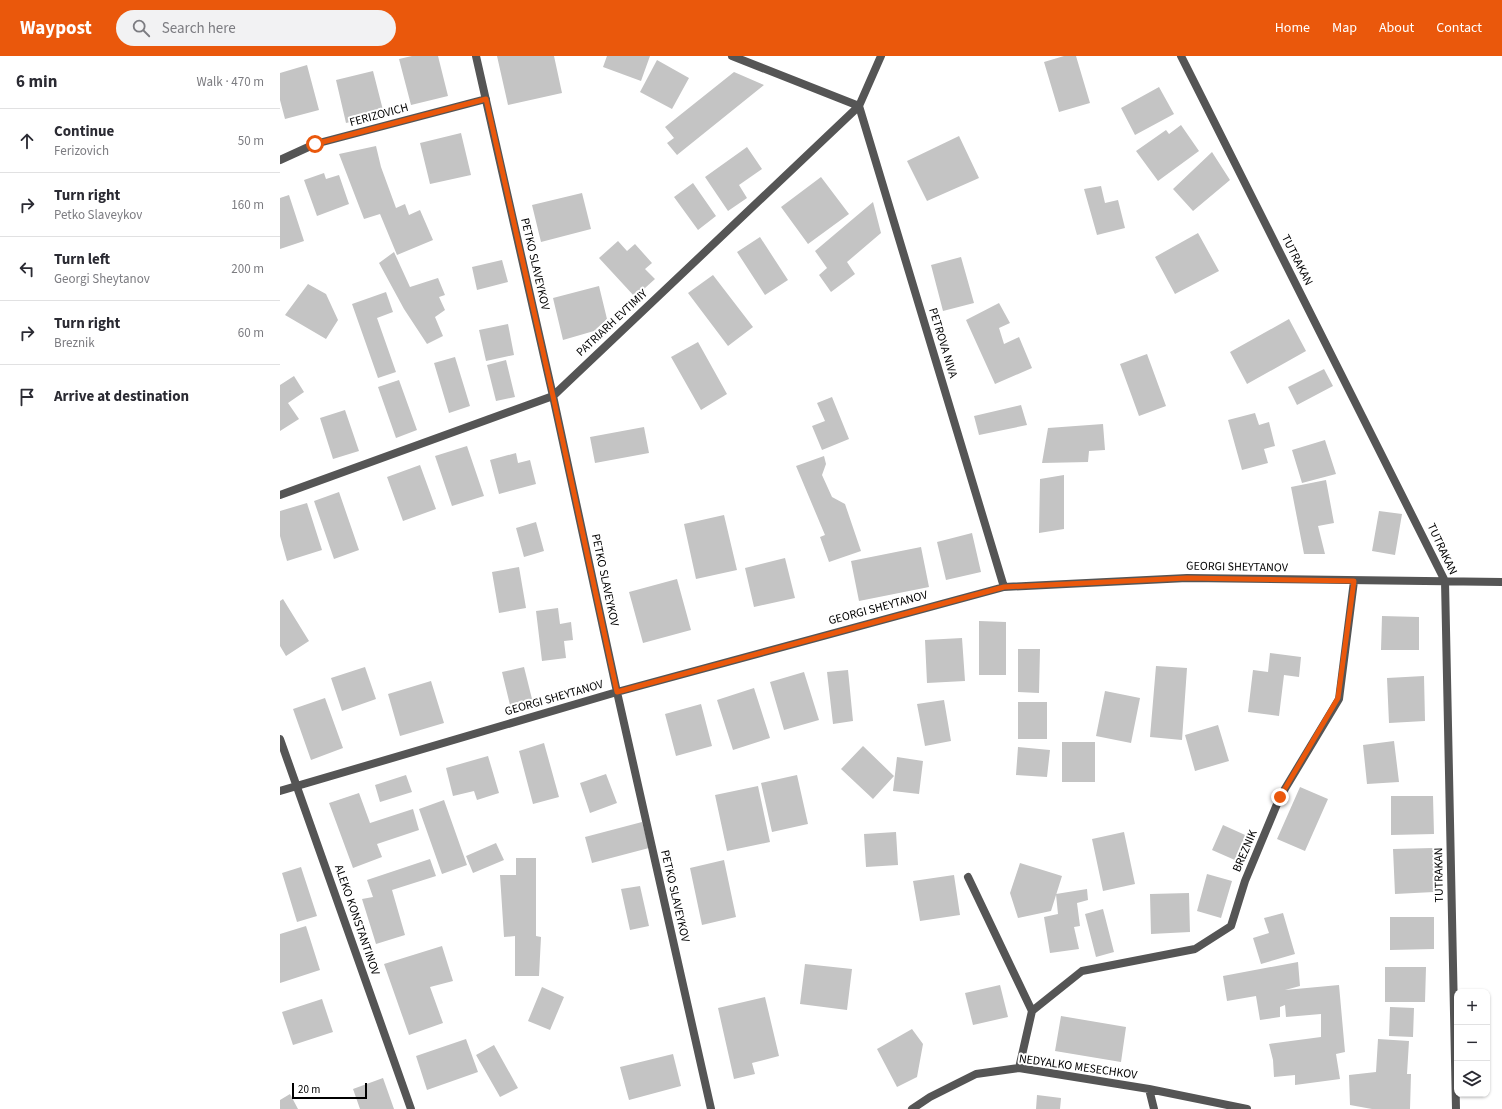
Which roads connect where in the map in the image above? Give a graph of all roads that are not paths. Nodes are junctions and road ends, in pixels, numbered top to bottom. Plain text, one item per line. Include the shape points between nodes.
1 (476, 56) edge
2 (732, 56) edge
3 (881, 56) edge
4 (1181, 56) edge
5 (486, 99) junction
6 (859, 106) junction
7 (280, 160) edge
8 (553, 396) junction
9 (280, 495) edge
10 (1354, 581) junction
11 (1445, 581) junction
12 (1502, 582) edge
13 (1004, 587) junction
14 (617, 692) junction
15 (280, 739) edge
16 (296, 785) junction
17 (280, 791) edge
18 (968, 877) dead end
19 (1032, 1011) junction
20 (1019, 1068) junction
21 (1149, 1089) junction
22 (411, 1109) edge
23 (711, 1109) edge
24 (912, 1109) edge
25 (1154, 1109) edge
26 (1247, 1109) edge
27 (1456, 1109) edge

1 - 5 street, PETKO SLAVEYKOV
2 - 6 street
3 - 6 street, PATRIARH EVTIMIY
4 - 11 street, TUTRAKAN
5 - 7 street, FERIZOVICH via 315,144
5 - 8 street, PETKO SLAVEYKOV
6 - 8 street, PATRIARH EVTIMIY
6 - 13 street, PETROVA NIVA
8 - 9 street, PATRIARH EVTIMIY
8 - 14 street, PETKO SLAVEYKOV
10 - 11 street, GEORGI SHEYTANOV
10 - 13 street, GEORGI SHEYTANOV via 1187,578
10 - 19 street, BREZNIK via 1338,698 1280,797 1245,881 1231,926 1195,949 1082,971
11 - 12 street, GEORGI SHEYTANOV
11 - 27 street, TUTRAKAN
13 - 14 street, GEORGI SHEYTANOV
14 - 16 street, GEORGI SHEYTANOV
14 - 23 street, PETKO SLAVEYKOV
15 - 16 street, ALEKO KONSTANTINOV
16 - 17 street, GEORGI SHEYTANOV
16 - 22 street, ALEKO KONSTANTINOV
18 - 19 street
19 - 20 street
20 - 21 street, NEDYALKO MESECHKOV
20 - 24 street, NEDYALKO MESECHKOV via 976,1074
21 - 25 street
21 - 26 street, NEDYALKO MESECHKOV

